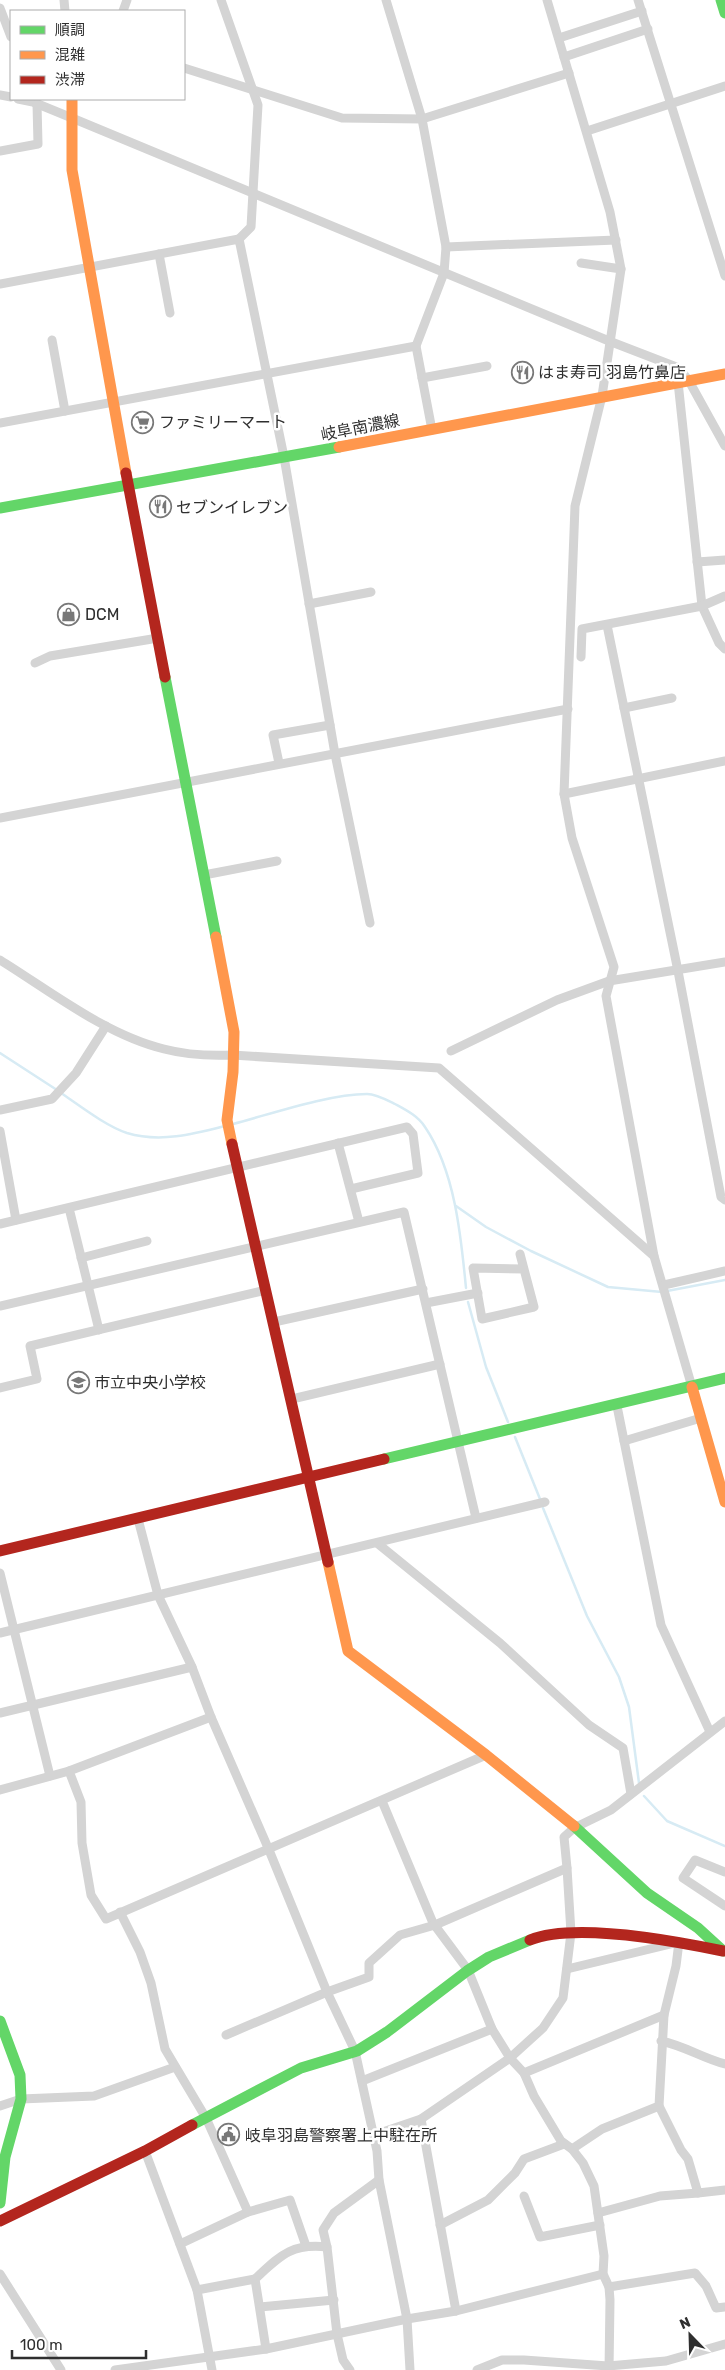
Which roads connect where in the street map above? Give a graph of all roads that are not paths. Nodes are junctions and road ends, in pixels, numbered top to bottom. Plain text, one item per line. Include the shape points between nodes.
1 (222, 0) edge
2 (386, 0) edge
3 (547, 0) edge
4 (638, 0) edge
5 (721, 0) edge
6 (0, 8) edge
7 (642, 11) junction
8 (725, 13) edge
9 (2, 18) edge
10 (648, 29) junction
11 (10, 34) edge
12 (559, 38) junction
13 (564, 57) junction
14 (185, 68) edge
15 (569, 73) junction
16 (725, 86) edge
17 (254, 89) junction
18 (72, 100) edge
19 (34, 101) edge
20 (672, 104) junction
21 (72, 118) junction
22 (422, 119) junction
23 (587, 131) junction
24 (0, 151) edge
25 (253, 193) junction
26 (239, 239) junction
27 (616, 240) junction
28 (720, 245) edge
29 (446, 247) junction
30 (159, 254) junction
31 (581, 263) dead end
32 (91, 267) junction
33 (621, 269) junction
34 (444, 272) junction
35 (725, 276) edge
36 (0, 284) edge
37 (170, 313) dead end
38 (52, 340) dead end
39 (609, 341) junction
40 (416, 346) junction
41 (487, 366) dead end
42 (267, 374) junction
43 (725, 374) edge
44 (422, 378) junction
45 (684, 381) junction
46 (602, 396) junction
47 (114, 402) junction
48 (65, 411) junction
49 (0, 423) edge
50 (432, 430) junction
51 (725, 446) edge
52 (284, 457) junction
53 (128, 484) junction
54 (0, 508) edge
55 (725, 560) edge
56 (697, 562) junction
57 (371, 592) dead end
58 (725, 596) edge
59 (309, 604) junction
60 (702, 606) junction
61 (607, 625) junction
62 (158, 638) junction
63 (725, 649) edge
64 (581, 657) dead end
65 (35, 663) dead end
66 (672, 698) dead end
67 (624, 708) junction
68 (568, 709) junction
69 (330, 725) junction
70 (335, 754) junction
71 (725, 761) edge
72 (279, 763) junction
73 (638, 779) junction
74 (185, 782) junction
75 (564, 794) junction
76 (0, 818) edge
77 (277, 861) dead end
78 (204, 875) junction
79 (370, 923) dead end
80 (0, 960) edge
81 (725, 962) edge
82 (678, 971) junction
83 (609, 981) junction
84 (106, 1026) junction
85 (451, 1051) dead end
86 (232, 1055) junction
87 (0, 1110) edge
88 (0, 1131) edge
89 (338, 1143) junction
90 (238, 1167) junction
91 (351, 1188) junction
92 (725, 1200) edge
93 (69, 1208) junction
94 (16, 1220) junction
95 (359, 1222) junction
96 (0, 1224) edge
97 (147, 1241) dead end
98 (256, 1246) junction
99 (520, 1254) dead end
100 (654, 1256) junction
101 (81, 1258) junction
102 (524, 1269) junction
103 (725, 1271) edge
104 (88, 1286) junction
105 (423, 1289) junction
106 (665, 1289) junction
107 (266, 1290) junction
108 (478, 1292) junction
109 (426, 1303) junction
110 (0, 1306) edge
111 (274, 1322) junction
112 (99, 1330) junction
113 (440, 1364) junction
114 (725, 1378) edge
115 (692, 1387) junction
116 (0, 1388) edge
117 (292, 1399) junction
118 (617, 1406) junction
119 (701, 1418) junction
120 (624, 1440) junction
121 (458, 1443) junction
122 (310, 1478) junction
123 (545, 1502) dead end
124 (725, 1502) edge
125 (476, 1518) junction
126 (138, 1520) junction
127 (377, 1543) junction
128 (0, 1551) edge
129 (327, 1556) junction
130 (0, 1573) edge
131 (158, 1595) junction
132 (14, 1630) junction
133 (0, 1633) edge
134 (192, 1668) junction
135 (32, 1705) junction
136 (0, 1713) edge
137 (210, 1717) junction
138 (725, 1721) edge
139 (710, 1732) junction
140 (486, 1755) junction
141 (69, 1771) junction
142 (50, 1776) junction
143 (0, 1790) edge
144 (631, 1794) junction
145 (382, 1800) junction
146 (574, 1828) junction
147 (270, 1850) junction
148 (567, 1868) junction
149 (725, 1872) edge
150 (725, 1906) edge
151 (120, 1912) junction
152 (435, 1925) junction
153 (571, 1933) junction
154 (679, 1942) junction
155 (724, 1952) edge
156 (468, 1970) junction
157 (567, 1970) junction
158 (327, 1992) junction
159 (664, 2015) junction
160 (0, 2021) edge
161 (492, 2029) junction
162 (226, 2035) dead end
163 (661, 2041) junction
164 (355, 2052) junction
165 (510, 2058) junction
166 (725, 2064) edge
167 (175, 2067) junction
168 (524, 2073) junction
169 (362, 2082) junction
170 (21, 2099) junction
171 (0, 2106) edge
172 (659, 2106) junction
173 (206, 2118) junction
174 (421, 2119) junction
175 (374, 2135) junction
176 (564, 2144) junction
177 (572, 2149) junction
178 (145, 2152) junction
179 (379, 2180) junction
180 (725, 2190) edge
181 (698, 2193) junction
182 (524, 2196) dead end
183 (0, 2203) edge
184 (248, 2212) junction
185 (598, 2213) junction
186 (0, 2221) edge
187 (440, 2225) junction
188 (600, 2225) junction
189 (180, 2244) junction
190 (306, 2246) junction
191 (327, 2247) junction
192 (0, 2274) edge
193 (603, 2274) junction
194 (255, 2279) junction
195 (609, 2287) junction
196 (197, 2290) junction
197 (334, 2300) junction
198 (260, 2307) junction
199 (725, 2307) edge
200 (456, 2311) junction
201 (407, 2319) junction
202 (338, 2334) junction
203 (725, 2344) edge
204 (266, 2349) junction
205 (210, 2358) junction
206 (668, 2366) edge
207 (608, 2368) edge
208 (61, 2370) edge
209 (115, 2370) edge
210 (212, 2370) edge
211 (350, 2370) edge
212 (410, 2370) edge
213 (477, 2370) edge

1 - 17 street
2 - 22 street
3 - 12 street
4 - 7 street
5 - 8 street
6 - 9 street
7 - 10 street
7 - 12 street
9 - 11 street
10 - 13 street
10 - 20 street
12 - 13 street
13 - 15 street
14 - 17 street
15 - 22 street
15 - 23 street
16 - 20 street
17 - 22 street via 342,118
17 - 25 street via 258,104
18 - 21 street
19 - 21 street
19 - 24 street via 38,144
20 - 23 street
20 - 28 street
21 - 25 street
21 - 32 street via 72,170
22 - 29 street
23 - 27 street
25 - 26 street via 251,227
25 - 34 street
26 - 30 street
26 - 42 street
27 - 29 street
27 - 33 street
28 - 35 street
29 - 34 street
30 - 32 street
30 - 37 street
31 - 33 street
32 - 36 street
32 - 47 street
33 - 39 street
34 - 39 street
34 - 40 street
38 - 48 street
39 - 45 street via 679,368
39 - 46 street
40 - 42 street
40 - 44 street
41 - 44 street
42 - 47 street
42 - 52 street
43 - 45 street, 岐阜南濃線
44 - 50 street
45 - 46 street, 岐阜南濃線
45 - 51 street
45 - 56 street
46 - 50 street, 岐阜南濃線
46 - 68 street via 575,506
47 - 48 street
47 - 53 street
48 - 49 street
50 - 52 street, 岐阜南濃線
52 - 53 street, 岐阜南濃線
52 - 59 street
53 - 54 street, 岐阜南濃線
53 - 62 street
55 - 56 street
56 - 60 street
57 - 59 street
58 - 60 street
59 - 69 street
60 - 61 street
60 - 63 street
61 - 64 street via 582,629
61 - 67 street
62 - 65 street via 50,656
62 - 74 street
66 - 67 street
67 - 73 street
68 - 70 street
68 - 75 street
69 - 70 street
69 - 72 street via 274,734
70 - 72 street
70 - 79 street
71 - 73 street
72 - 74 street
73 - 75 street
73 - 82 street
74 - 76 street
74 - 78 street
75 - 83 street via 572,838 614,967
77 - 78 street
78 - 86 street via 234,1032
80 - 84 street
81 - 82 street
82 - 83 street
82 - 92 street via 721,1197
83 - 85 street via 557,1000
83 - 100 street via 606,996
84 - 86 street via 163,1049 200,1056
84 - 87 street via 76,1073 52,1099
86 - 90 street via 234,1072 227,1120
86 - 100 street via 439,1068
88 - 94 street
89 - 90 street
89 - 91 street
89 - 91 street via 407,1127 413,1134 418,1173
90 - 93 street
90 - 98 street
91 - 95 street
93 - 94 street
93 - 101 street
94 - 96 street
95 - 98 street
95 - 105 street via 404,1212
97 - 101 street
98 - 104 street
98 - 107 street
99 - 102 street
100 - 106 street
101 - 104 street
102 - 108 street via 474,1268
102 - 108 street via 534,1307 482,1319
103 - 106 street
104 - 110 street
104 - 112 street
105 - 109 street
105 - 111 street
106 - 115 street
107 - 111 street
107 - 112 street
108 - 109 street
109 - 113 street
111 - 117 street
112 - 116 street via 30,1346 38,1380
113 - 117 street
113 - 121 street
114 - 115 street
115 - 118 street
115 - 119 street
117 - 122 street
118 - 120 street
118 - 121 street
119 - 120 street
119 - 124 street
120 - 139 street via 661,1625
121 - 122 street
121 - 125 street
122 - 126 street
122 - 129 street
123 - 125 street
125 - 127 street
126 - 128 street
126 - 131 street
127 - 129 street
127 - 144 street via 500,1643 589,1725 623,1748
129 - 131 street
129 - 140 street via 348,1651
130 - 132 street
131 - 132 street
131 - 134 street
132 - 133 street
132 - 135 street
134 - 135 street
134 - 137 street
135 - 136 street
135 - 142 street
137 - 141 street
137 - 147 street
138 - 139 street
139 - 144 street
140 - 145 street
140 - 146 street
141 - 142 street
141 - 151 street via 81,1802 82,1843 91,1894 106,1919
142 - 143 street
144 - 146 street via 612,1810
145 - 147 street
145 - 152 street
146 - 148 street via 564,1837
146 - 155 street via 647,1893 698,1928
147 - 151 street
147 - 158 street
148 - 152 street
148 - 153 street
149 - 150 street via 695,1860 683,1878
151 - 167 street via 140,1952 151,1984 165,2049
152 - 156 street
152 - 158 street via 400,1935 369,1963 369,1977
153 - 154 street
153 - 156 street via 540,1936
153 - 157 street
154 - 155 street
154 - 157 street
154 - 159 street
156 - 161 street
156 - 164 street via 387,2032
157 - 165 street via 563,1998 543,2028
158 - 162 street
158 - 164 street
159 - 163 street
159 - 168 street
160 - 170 street via 20,2075
161 - 165 street
161 - 169 street
163 - 166 street
163 - 172 street
164 - 169 street
164 - 173 street via 302,2068
165 - 168 street
165 - 174 street
167 - 170 street via 94,2096
167 - 173 street
168 - 176 street via 534,2096
169 - 175 street
170 - 171 street
170 - 183 street via 5,2158
172 - 177 street via 602,2129
172 - 181 street via 688,2159
173 - 178 street
173 - 184 street
174 - 175 street
174 - 187 street
175 - 179 street
176 - 177 street
176 - 187 street via 524,2159 488,2200
177 - 185 street via 594,2186
178 - 186 street
178 - 189 street
179 - 191 street via 334,2213 323,2230
179 - 201 street
180 - 181 street
181 - 185 street via 660,2196
182 - 188 street via 540,2237
184 - 189 street
184 - 190 street via 290,2200
185 - 188 street
187 - 200 street
188 - 193 street
189 - 196 street
190 - 191 street
190 - 194 street via 281,2255
191 - 197 street
192 - 208 street
193 - 195 street
193 - 200 street
194 - 196 street
194 - 198 street
195 - 199 street via 695,2273 706,2286 716,2308
195 - 207 street
196 - 205 street
197 - 198 street
197 - 202 street
198 - 204 street
200 - 201 street
201 - 202 street
201 - 212 street
202 - 204 street
202 - 211 street via 343,2360
203 - 206 street
204 - 205 street
205 - 209 street
205 - 210 street
206 - 207 street
207 - 213 street via 502,2360

